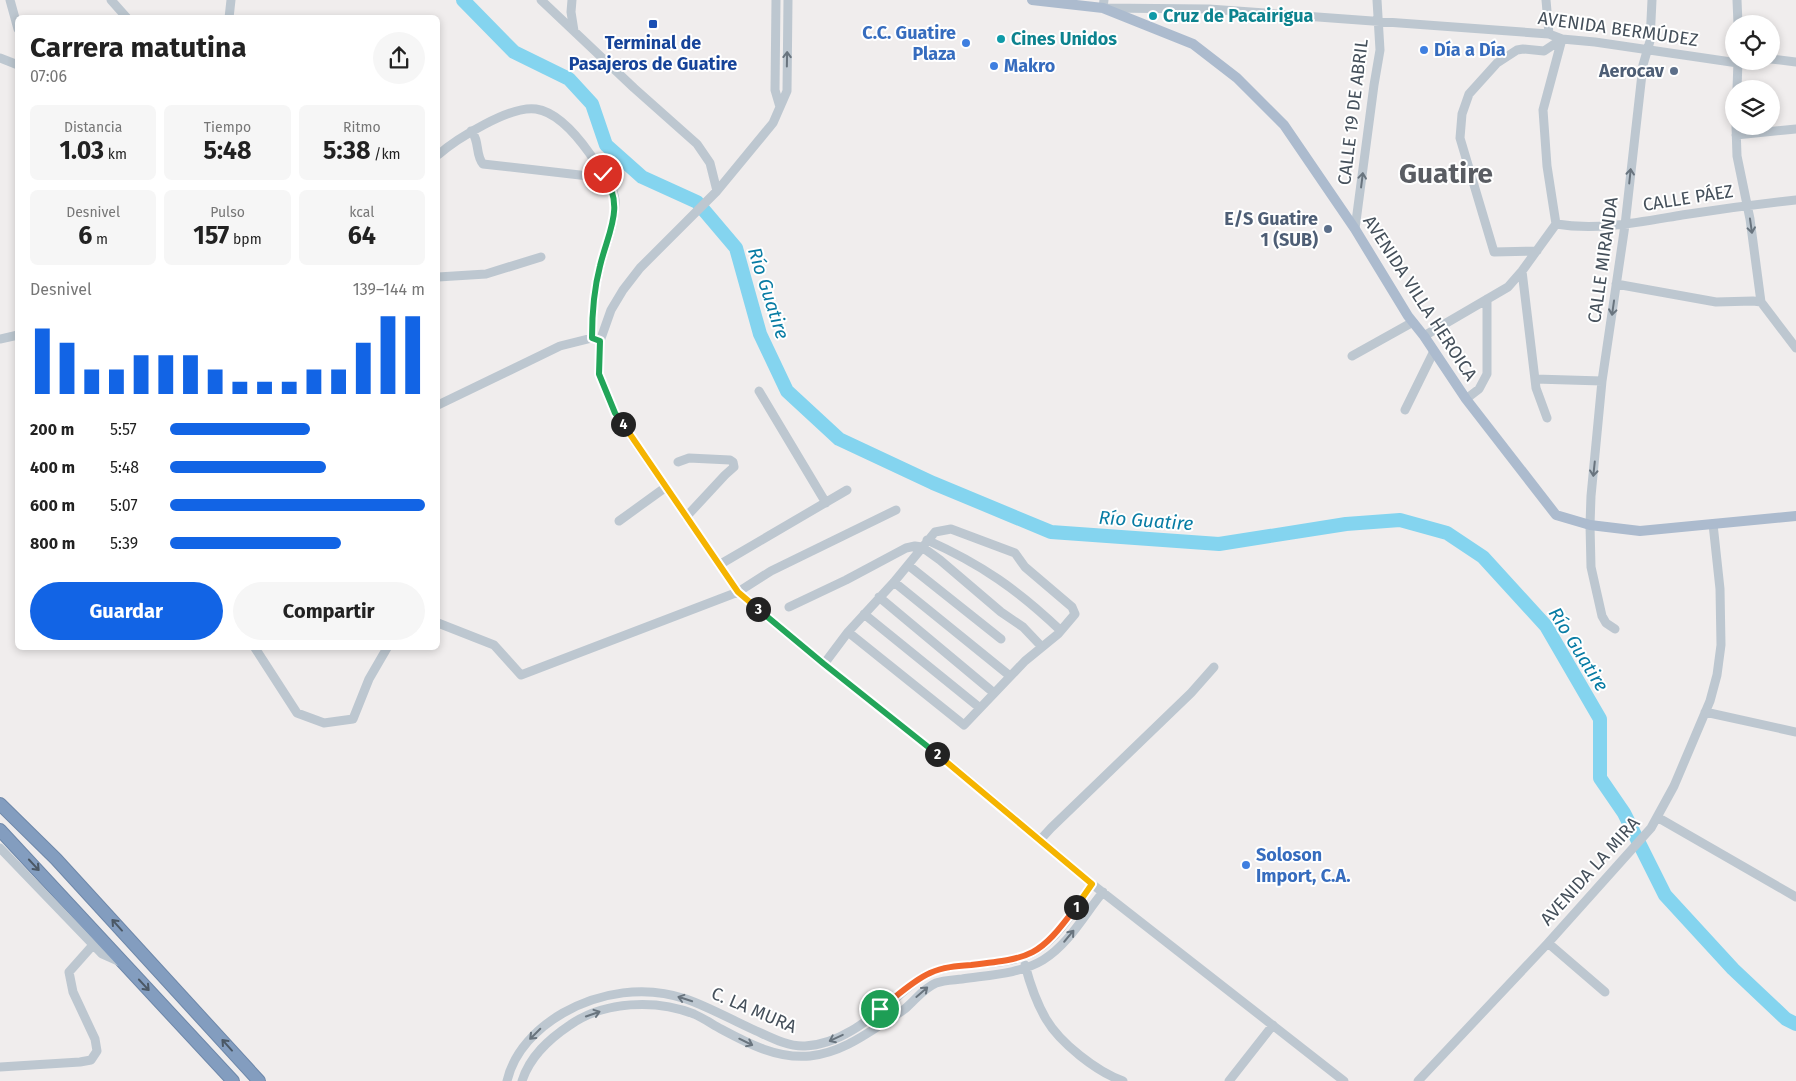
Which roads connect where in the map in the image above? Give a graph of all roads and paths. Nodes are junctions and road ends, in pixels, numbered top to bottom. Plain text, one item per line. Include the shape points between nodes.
1 (10, 0) edge
2 (111, 0) edge
3 (231, 0) edge
4 (542, 0) edge
5 (572, 0) edge
6 (776, 0) edge
7 (788, 0) edge
8 (1032, 0) edge
9 (1377, 0) edge
10 (1546, 0) edge
11 (1652, 0) edge
12 (1738, 0) edge
13 (1103, 4) edge
14 (124, 15) edge
15 (229, 15) edge
16 (1738, 15) edge
17 (15, 18) edge
18 (1379, 20) junction
19 (574, 32) junction
20 (1548, 34) junction
21 (1562, 39) junction
22 (1647, 50) junction
23 (0, 58) edge
24 (1725, 60) edge
25 (1780, 60) edge
26 (1796, 62) edge
27 (15, 64) edge
28 (780, 107) junction
29 (1796, 129) edge
30 (1780, 130) edge
31 (472, 131) junction
32 (1736, 135) edge
33 (440, 153) edge
34 (606, 178) junction
35 (717, 191) junction
36 (1796, 200) edge
37 (1747, 205) junction
38 (1556, 224) junction
39 (1625, 225) junction
40 (1356, 229) junction
41 (1537, 251) junction
42 (541, 257) dead end
43 (1522, 271) junction
44 (440, 277) edge
45 (1616, 284) junction
46 (1487, 299) junction
47 (1761, 302) junction
48 (1413, 322) junction
49 (15, 336) edge
50 (1424, 336) junction
51 (0, 339) edge
52 (596, 340) junction
53 (1796, 348) edge
54 (1434, 351) junction
55 (1352, 356) dead end
56 (1535, 379) junction
57 (1602, 381) junction
58 (759, 391) dead end
59 (1466, 399) junction
60 (440, 404) edge
61 (1405, 410) dead end
62 (1547, 418) dead end
63 (678, 462) dead end
64 (666, 487) junction
65 (847, 490) dead end
66 (826, 503) junction
67 (896, 510) dead end
68 (1796, 516) edge
69 (686, 517) junction
70 (619, 522) dead end
71 (1590, 524) junction
72 (1714, 524) junction
73 (924, 544) junction
74 (908, 564) junction
75 (719, 565) junction
76 (894, 582) junction
77 (738, 592) junction
78 (879, 597) junction
79 (789, 607) dead end
80 (864, 614) junction
81 (440, 624) edge
82 (1615, 629) dead end
83 (1060, 630) junction
84 (848, 632) junction
85 (1001, 639) dead end
86 (1042, 647) junction
87 (256, 650) edge
88 (386, 650) edge
89 (824, 664) junction
90 (1214, 667) dead end
91 (1010, 676) junction
92 (994, 693) junction
93 (980, 708) junction
94 (1705, 712) junction
95 (1796, 732) edge
96 (0, 804) edge
97 (1657, 817) junction
98 (0, 830) edge
99 (1040, 840) junction
100 (0, 848) edge
101 (1092, 884) junction
102 (1103, 892) junction
103 (1796, 897) edge
104 (1548, 942) junction
105 (93, 945) junction
106 (1023, 957) junction
107 (126, 964) junction
108 (1026, 968) junction
109 (1605, 992) dead end
110 (1273, 1026) junction
111 (0, 1067) edge
112 (233, 1081) edge
113 (260, 1081) edge
114 (507, 1081) edge
115 (522, 1081) edge
116 (1123, 1081) edge
117 (1229, 1081) edge
118 (1344, 1081) edge
119 (1418, 1081) edge

1 - 17 street
2 - 14 street
3 - 15 street
4 - 19 street
5 - 19 street
6 - 28 street via 775,90
28 -> 7 street via 787,91
8 - 13 main road, AVENIDA VILLA HEROICA
9 - 18 street, CALLE 19 DE ABRIL
10 - 20 street
11 - 22 street, CALLE MIRANDA
12 - 16 street
13 - 18 street, AVENIDA BERMÚDEZ
13 - 40 main road, AVENIDA VILLA HEROICA via 1193,44 1237,78 1284,125
18 - 20 street, AVENIDA BERMÚDEZ
40 -> 18 street, CALLE 19 DE ABRIL via 1380,50
19 - 35 street via 697,144 710,163
20 - 21 street, AVENIDA BERMÚDEZ
21 - 22 street, AVENIDA BERMÚDEZ
21 - 38 street via 1543,110
21 - 41 street via 1544,50 1517,50 1497,63 1469,94 1462,114 1460,138 1494,252
22 - 24 street, AVENIDA BERMÚDEZ
39 -> 22 street, CALLE MIRANDA
23 - 27 street
25 - 26 street
28 - 35 street via 773,123
29 - 30 street
31 - 33 street
31 - 34 street via 483,164
31 - 34 street via 523,110 546,112 578,136
32 - 37 street
34 - 52 street via 613,191 615,210 593,301
35 - 52 street via 640,268 623,290
36 - 37 street, CALLE PÁEZ
37 - 39 street, CALLE PÁEZ
37 -> 47 street
38 - 39 street, CALLE PÁEZ via 1577,227
38 - 41 street
39 - 45 street, CALLE MIRANDA
40 - 48 main road, AVENIDA VILLA HEROICA
41 - 43 street
42 - 44 street via 486,274
43 - 46 street via 1508,287
43 - 56 street
45 - 47 street via 1716,302
45 -> 57 street, CALLE MIRANDA
46 - 50 street
46 - 59 street via 1487,374 1479,389
47 - 53 street
48 - 50 main road, AVENIDA VILLA HEROICA
48 - 55 street
49 - 51 street
50 - 54 main road, AVENIDA VILLA HEROICA
52 - 60 street via 560,346
52 - 64 street via 599,374 615,413
54 - 59 main road, AVENIDA VILLA HEROICA
54 - 61 street
56 - 57 street
56 - 62 street
57 -> 71 street, CALLE MIRANDA
58 - 66 street
59 - 71 main road, AVENIDA VILLA HEROICA via 1556,515
63 - 69 street via 689,458 730,460 734,467
64 - 69 street
64 - 70 street
65 - 66 street
66 - 75 street
67 - 77 street via 771,571
68 - 72 main road, AVENIDA VILLA HEROICA
69 - 75 street
71 - 72 main road, AVENIDA VILLA HEROICA via 1640,531
71 - 82 street, CALLE MIRANDA via 1591,566 1597,599 1606,623
72 - 94 street, AVENIDA LA MIRA via 1721,645 1717,675
73 - 74 street
73 - 79 street via 906,548
73 - 83 street via 961,555 989,571 1034,605
73 - 83 street via 935,532 951,529 1015,553 1025,567 1072,607 1075,614
73 - 86 street via 1023,627
74 - 76 street
74 - 85 street
75 - 77 street
76 - 78 street
76 - 91 street
77 - 81 street via 520,675 494,645
77 - 89 street
78 - 80 street
78 - 92 street
80 - 84 street
80 - 93 street
83 - 86 street
84 - 89 street
84 - 93 street via 964,725
86 - 91 street
87 - 88 street via 297,712 324,723 353,719 369,679
89 - 99 street
90 - 99 street
91 - 92 street
92 - 93 street
94 - 95 street
94 - 97 street, AVENIDA LA MIRA via 1674,786
113 -> 96 highway via 56,859
97 - 103 street
97 - 104 street, AVENIDA LA MIRA via 1616,869
98 -> 107 highway
99 - 101 street
100 - 105 street
101 - 102 street
101 - 106 street, C. LA MURA via 1056,934
108 -> 102 street via 1044,960 1068,938
102 - 110 street
104 - 109 street
104 - 119 street, AVENIDA LA MIRA
105 - 107 street via 102,954
105 - 111 street via 69,972 73,992 95,1039 97,1051 91,1060
106 - 108 street
106 -> 114 street, C. LA MURA via 930,973 858,1026 833,1040 813,1046 779,1040 678,997 631,991 615,994 579,1005 545,1024 520,1052
107 -> 112 highway
115 -> 108 street via 534,1058 558,1033 574,1022 611,1008 656,1005 675,1009 694,1014 763,1050 808,1056 825,1054 856,1040 906,1008 936,983
108 - 116 street via 1034,994 1053,1029 1080,1055
110 - 117 street
110 - 118 street

